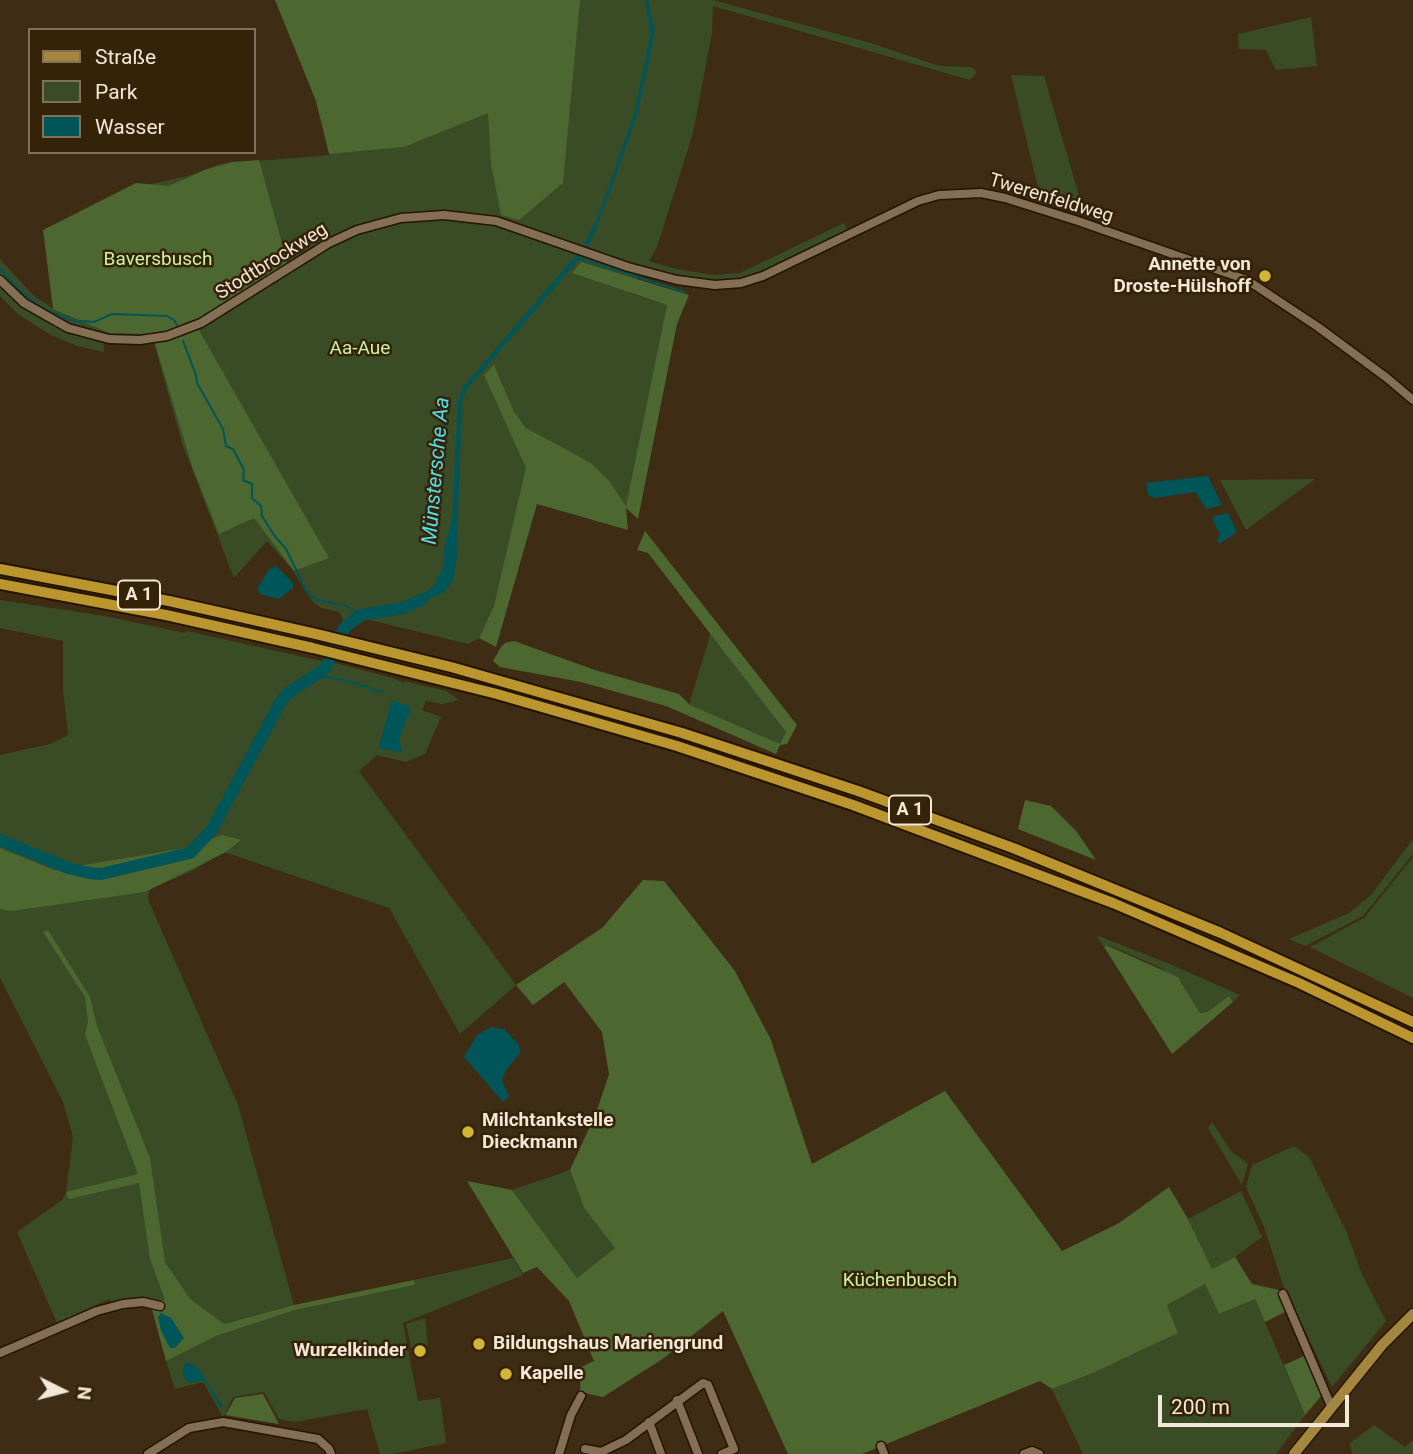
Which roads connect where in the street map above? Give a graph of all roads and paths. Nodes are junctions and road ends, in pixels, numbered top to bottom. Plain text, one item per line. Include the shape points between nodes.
1 (574, 248) joint
2 (0, 280) edge
3 (1413, 400) edge
4 (0, 569) edge
5 (0, 584) edge
6 (1413, 1022) edge
7 (1413, 1038) edge
8 (1283, 1294) dead end
9 (160, 1306) dead end
10 (1413, 1314) edge
11 (0, 1353) edge
12 (581, 1396) dead end
13 (677, 1400) junction
14 (1331, 1406) junction
15 (649, 1422) junction
16 (584, 1450) dead end
17 (660, 1452) edge
18 (595, 1453) edge
19 (148, 1454) edge
20 (331, 1454) edge
21 (559, 1454) edge
22 (650, 1454) edge
23 (698, 1454) edge
24 (722, 1454) edge
25 (1024, 1454) edge
26 (1039, 1454) edge
27 (1294, 1454) edge

1 - 2 street, Stodtbrockweg via 483,219 444,215 401,218 327,244 201,323 140,340 109,339 68,328 37,312
1 - 3 street, Twerenfeldweg via 677,280 729,285 771,272 918,201 950,194 993,195 1247,280 1318,327
4 - 6 highway, A 1 via 169,601 387,651 682,733 1025,853 1305,970
5 - 7 highway, A 1 via 383,664 677,746 905,823 1113,903
8 - 14 street
9 - 11 street via 143,1302 104,1308
10 - 14 main road
12 - 21 street
13 - 15 street
13 - 23 street
13 - 24 street via 703,1382 708,1385 734,1449
14 - 27 main road
15 - 17 street
15 - 18 street via 626,1440
16 - 18 street
17 - 22 street
19 - 20 street via 189,1428 223,1422 318,1439
25 - 26 street

